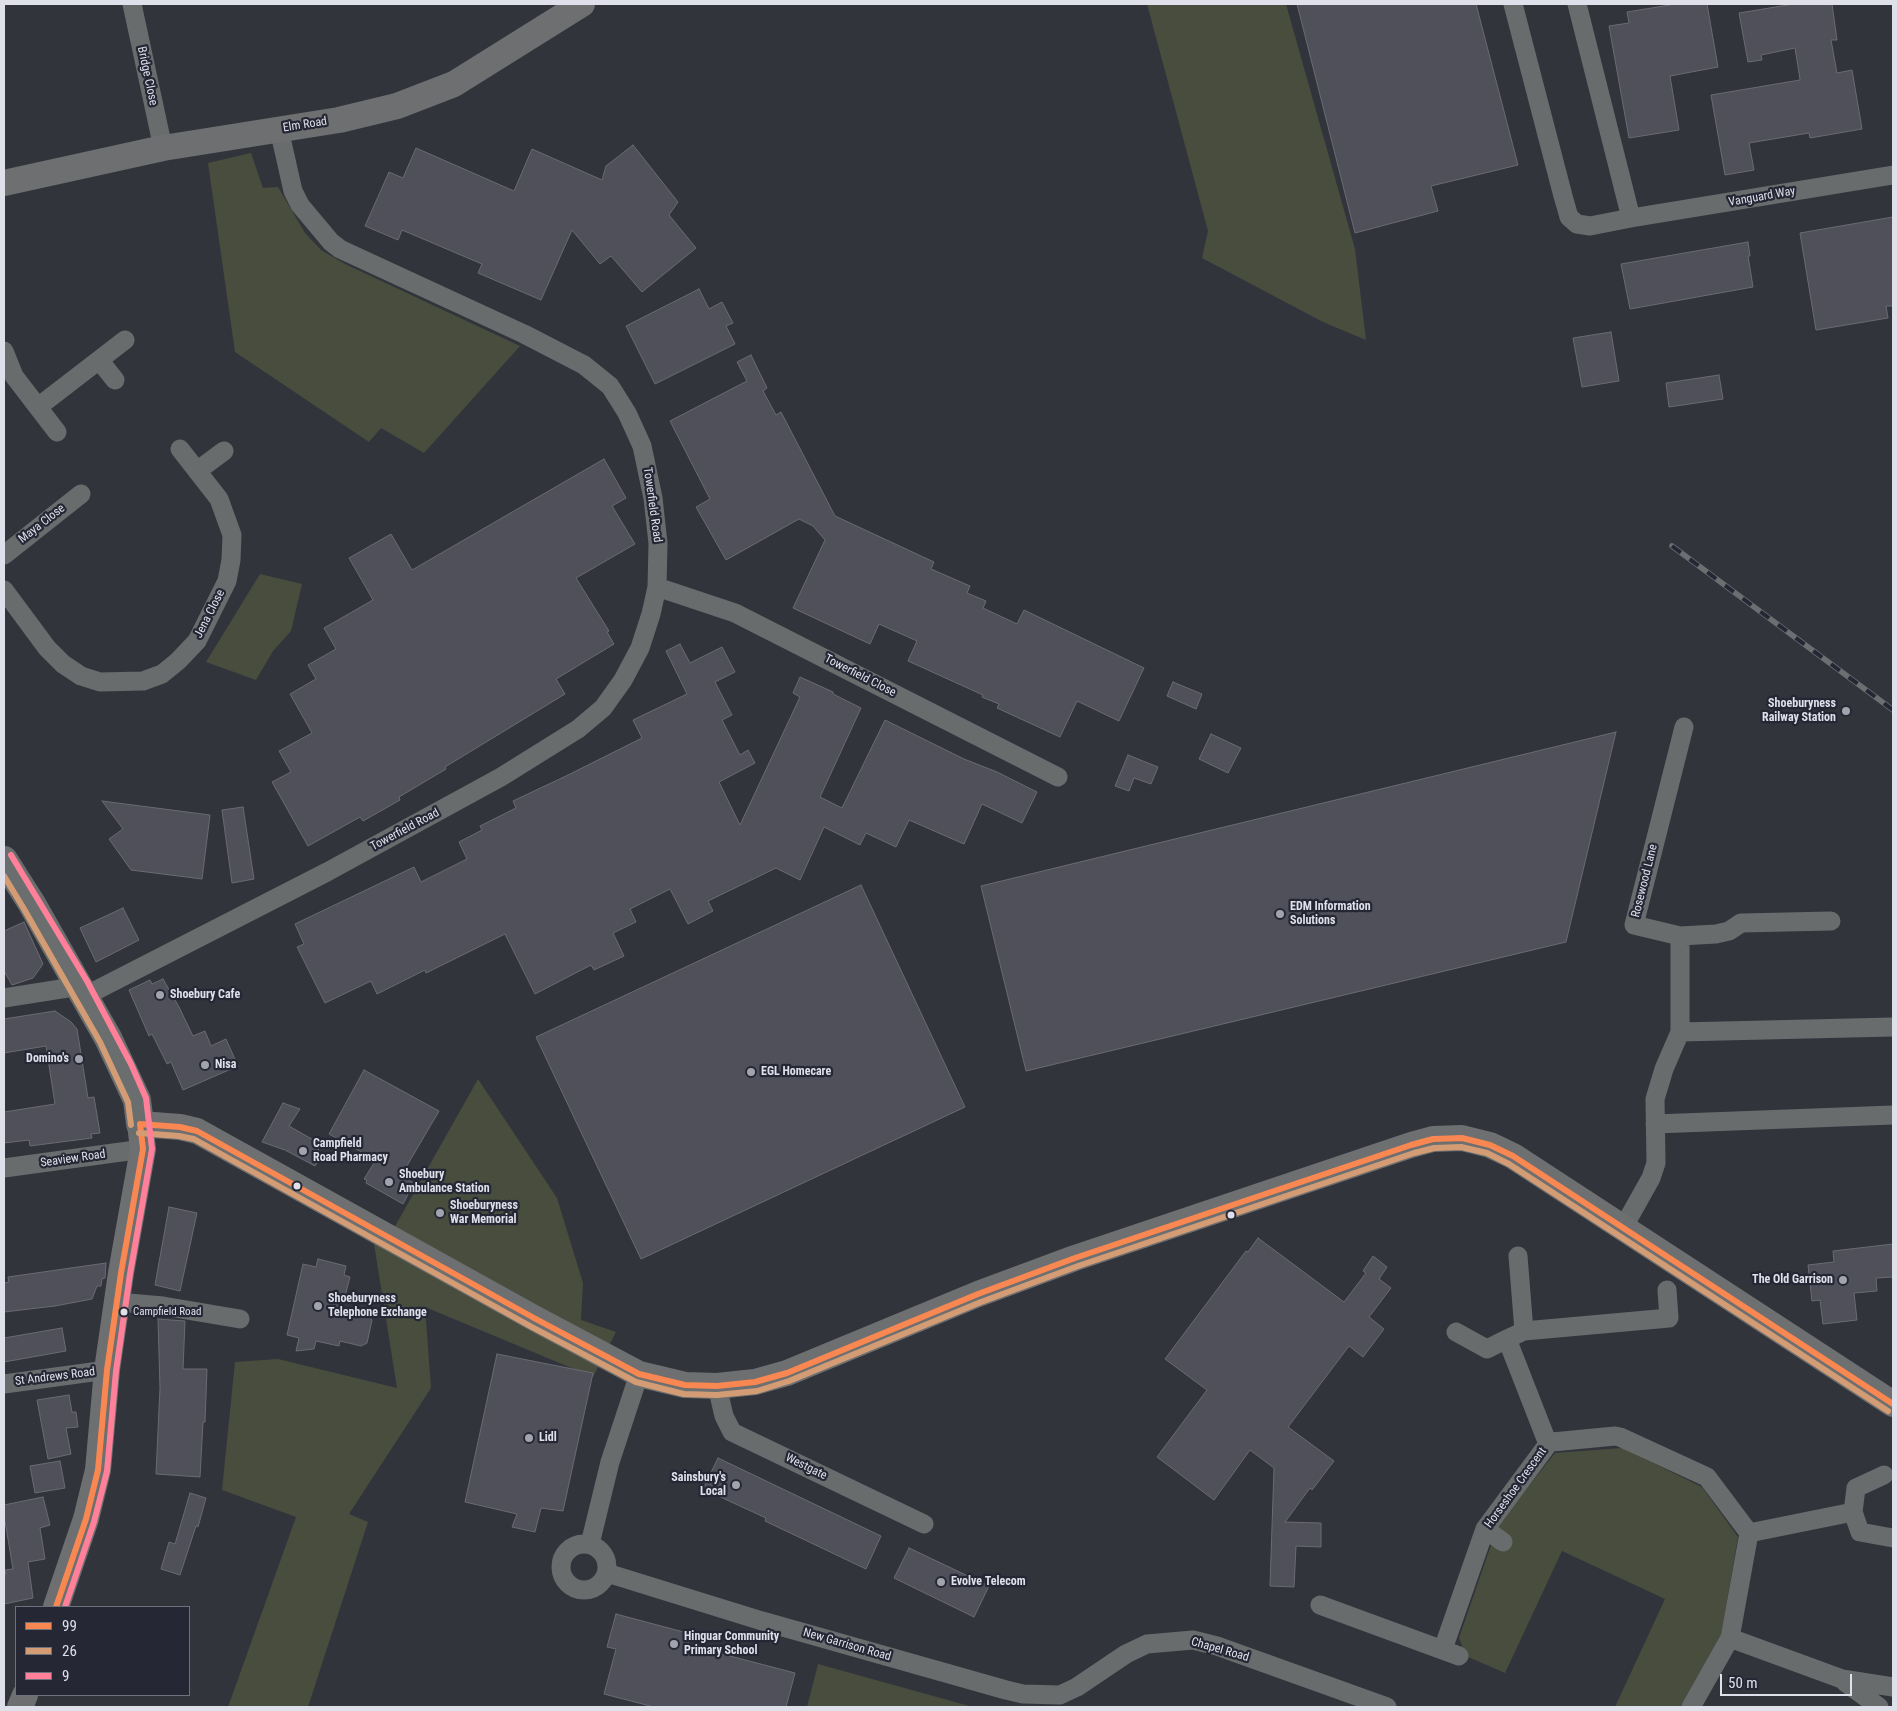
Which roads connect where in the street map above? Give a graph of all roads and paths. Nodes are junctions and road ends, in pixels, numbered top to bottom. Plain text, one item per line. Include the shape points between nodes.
1 (132, 4) edge
2 (582, 4) edge
3 (1513, 4) edge
4 (1577, 4) edge
5 (279, 129) junction
6 (163, 148) junction
7 (1893, 175) edge
8 (4, 183) edge
9 (1630, 218) junction
10 (125, 340) dead end
11 (4, 351) edge
12 (99, 360) junction
13 (115, 380) dead end
14 (38, 407) junction
15 (57, 432) dead end
16 (180, 449) dead end
17 (224, 451) dead end
18 (197, 471) junction
19 (81, 494) dead end
20 (4, 555) edge
21 (657, 587) junction
22 (4, 590) edge
23 (1684, 727) dead end
24 (1058, 778) dead end
25 (4, 860) edge
26 (1831, 920) dead end
27 (1680, 936) junction
28 (82, 991) junction
29 (4, 998) edge
30 (1893, 1027) edge
31 (1680, 1032) junction
32 (1893, 1115) edge
33 (1655, 1124) junction
34 (142, 1137) junction
35 (4, 1168) edge
36 (1623, 1228) junction
37 (1518, 1256) dead end
38 (1668, 1290) dead end
39 (117, 1302) junction
40 (240, 1319) dead end
41 (1456, 1332) dead end
42 (1516, 1335) junction
43 (107, 1370) junction
44 (639, 1374) junction
45 (4, 1384) edge
46 (717, 1386) junction
47 (1893, 1404) edge
48 (1548, 1444) junction
49 (1884, 1475) dead end
50 (1853, 1512) junction
51 (924, 1524) dead end
52 (1485, 1529) junction
53 (1749, 1533) junction
54 (1893, 1538) edge
55 (1503, 1542) dead end
56 (590, 1544) junction
57 (607, 1573) junction
58 (1320, 1605) dead end
59 (56, 1606) edge
60 (1730, 1638) junction
61 (1842, 1679) junction
62 (1893, 1687) edge
63 (1062, 1701) edge
64 (1387, 1707) edge
65 (1691, 1707) edge
66 (1879, 1707) edge

1 - 6 street, Bridge Close
2 - 5 street, Elm Road via 454,84 397,106 339,120
3 - 9 street, Vanguard Way via 1569,217 1577,224 1590,226
4 - 9 street
5 - 6 street, Elm Road
5 - 21 street, Towerfield Road via 293,191 300,205 331,242 524,334 584,365 610,386 642,446 658,543
6 - 8 street, Elm Road
7 - 9 street, Vanguard Way
10 - 12 street
11 - 14 street via 14,376
12 - 13 street
12 - 14 street
14 - 15 street
16 - 18 street, Jena Close
17 - 18 street
18 - 22 street, Jena Close via 219,499 232,535 227,581 197,641 162,674 143,681 118,683 81,676 48,648
19 - 20 street, Maya Close
21 - 24 street, Towerfield Close via 735,613
21 - 28 street, Towerfield Road via 640,648 623,680 603,708 578,729 501,778 335,868
23 - 27 street, Rosewood Lane via 1634,925
25 - 28 main road
26 - 27 street via 1741,923 1716,934
27 - 31 street
28 - 29 street, Towerfield Road
28 - 34 main road via 124,1068 137,1100
30 - 31 street
31 - 33 street via 1658,1085
32 - 33 street
33 - 36 street via 1656,1163 1652,1178
34 - 35 street, Seaview Road
34 - 39 street
34 - 44 street via 180,1127 197,1131
36 - 46 street via 1502,1150 1476,1140 1433,1139 1075,1258 978,1294 787,1373 755,1382
36 - 47 street
37 - 42 street
38 - 42 street via 1670,1318
39 - 40 street
39 - 43 street
41 - 42 street via 1487,1348
42 - 48 street
43 - 45 street, St Andrews Road
43 - 59 street via 98,1470 86,1519
44 - 46 street via 685,1385
44 - 56 street via 610,1462
46 - 51 street, Westgate via 724,1416 732,1432
48 - 52 street, Horseshoe Crescent
48 - 53 street, Horseshoe Crescent via 1615,1436 1686,1466 1710,1479
49 - 50 street via 1856,1488
50 - 53 street
50 - 54 street via 1860,1532
52 - 55 street
52 - 58 street, Horseshoe Crescent via 1451,1652
53 - 60 street
56 - 57 street via 602,1551
56 - 57 street via 572,1547 564,1554 562,1574 568,1585 587,1590 598,1586
57 - 63 street, New Garrison Road via 1006,1690
60 - 61 street
60 - 65 street
61 - 62 street
61 - 66 street
63 - 64 street, Chapel Road via 1126,1654 1147,1644 1193,1640

